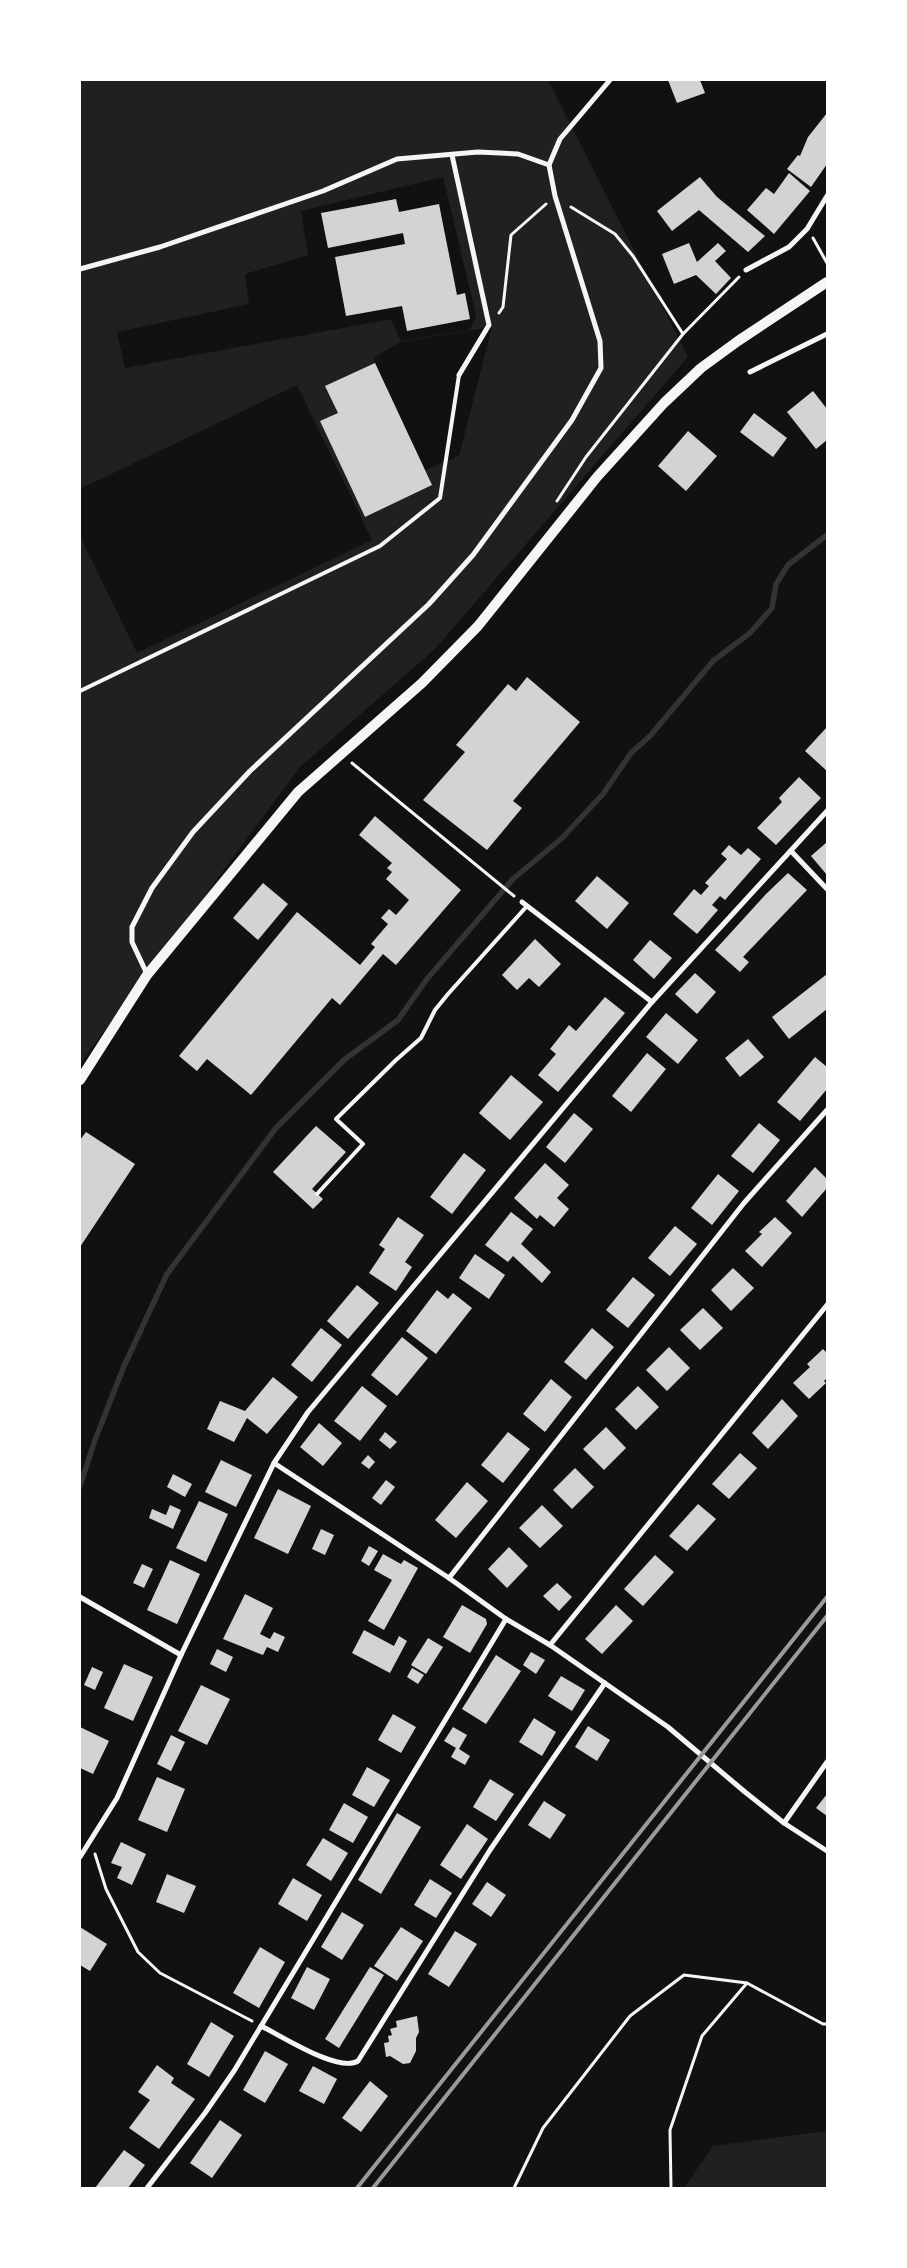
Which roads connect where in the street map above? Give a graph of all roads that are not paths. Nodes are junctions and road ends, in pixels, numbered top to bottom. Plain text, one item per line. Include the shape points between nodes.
1 (610, 80) edge
2 (452, 155) junction
3 (549, 165) junction
4 (827, 196) edge
5 (80, 269) edge
6 (746, 270) road end
7 (827, 282) edge
8 (827, 334) edge
9 (750, 372) dead end
10 (459, 375) joint
11 (80, 691) edge
12 (827, 811) edge
13 (791, 850) junction
14 (827, 889) edge
15 (522, 902) road end
16 (527, 906) junction
17 (147, 975) junction
18 (652, 1002) junction
19 (80, 1080) edge
20 (827, 1110) edge
21 (318, 1194) dead end
22 (827, 1305) edge
23 (274, 1463) junction
24 (449, 1578) junction
25 (80, 1597) edge
26 (506, 1619) junction
27 (550, 1645) junction
28 (180, 1655) junction
29 (605, 1683) junction
30 (827, 1762) edge
31 (784, 1823) junction
32 (827, 1851) edge
33 (80, 1857) edge
34 (261, 2026) junction
35 (147, 2188) edge

1 - 3 street via 560,139
2 - 3 street via 478,152 518,154
2 - 5 street via 397,159 323,191 160,247
2 - 10 street via 489,325
3 - 17 street via 555,196 600,341 601,368 572,420 473,555 430,604 250,771 193,832 152,888 132,927 132,942
4 - 6 street via 807,229 789,247
7 - 17 main road via 730,346 664,403 597,477 478,626 422,683 298,792
8 - 9 street
10 - 11 lane via 440,498 380,546
12 - 13 street
13 - 14 street
13 - 18 street
15 - 16 street
16 - 18 street
16 - 21 lane via 435,1010 421,1038 336,1119 363,1144
17 - 19 main road
18 - 23 street via 308,1412
20 - 24 street via 744,1203
22 - 27 street
23 - 24 street
23 - 28 street
24 - 26 street
25 - 28 street
26 - 27 street
26 - 34 street
27 - 29 street
28 - 33 street via 117,1798
29 - 31 street via 668,1727
29 - 34 street via 490,1850 358,2061 346,2064 331,2061
30 - 31 street
31 - 32 street
34 - 35 street via 205,2114

